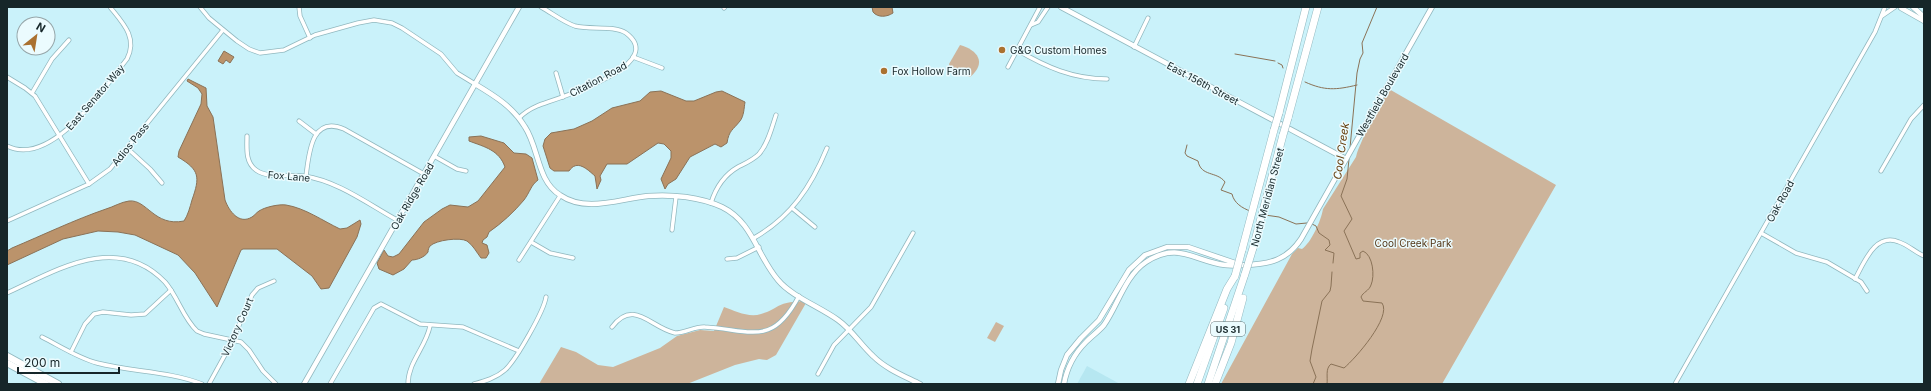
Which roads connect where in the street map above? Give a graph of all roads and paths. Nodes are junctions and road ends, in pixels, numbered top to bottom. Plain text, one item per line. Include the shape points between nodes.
1 (110, 7) edge
2 (200, 7) edge
3 (299, 7) edge
4 (519, 7) edge
5 (541, 7) edge
6 (1040, 7) edge
7 (1048, 7) edge
8 (1061, 7) edge
9 (1306, 7) edge
10 (1318, 7) edge
11 (1432, 7) edge
12 (1884, 7) edge
13 (1895, 7) edge
14 (1902, 7) edge
15 (1913, 7) edge
16 (1882, 16) junction
17 (1924, 17) edge
18 (1148, 18) dead end
19 (1924, 21) edge
20 (1031, 25) junction
21 (223, 30) junction
22 (310, 38) junction
23 (69, 40) dead end
24 (1134, 47) junction
25 (1016, 50) junction
26 (633, 57) junction
27 (1008, 67) dead end
28 (662, 68) dead end
29 (556, 73) dead end
30 (7, 77) edge
31 (1107, 79) dead end
32 (475, 84) junction
33 (32, 93) junction
34 (563, 97) junction
35 (1924, 106) edge
36 (776, 115) dead end
37 (519, 118) junction
38 (299, 121) dead end
39 (316, 134) junction
40 (60, 135) junction
41 (247, 136) dead end
42 (7, 146) edge
43 (127, 148) junction
44 (827, 148) dead end
45 (434, 156) junction
46 (1346, 158) junction
47 (466, 171) dead end
48 (1880, 171) dead end
49 (424, 174) junction
50 (306, 176) junction
51 (89, 184) junction
52 (162, 184) dead end
53 (560, 196) junction
54 (676, 196) junction
55 (711, 203) junction
56 (792, 208) junction
57 (397, 220) junction
58 (7, 221) edge
59 (815, 227) dead end
60 (672, 230) dead end
61 (913, 233) dead end
62 (1761, 233) junction
63 (754, 238) junction
64 (531, 242) junction
65 (759, 247) junction
66 (1924, 256) edge
67 (573, 258) dead end
68 (727, 259) dead end
69 (519, 260) dead end
70 (1254, 265) junction
71 (1245, 274) junction
72 (1235, 276) junction
73 (1855, 279) junction
74 (274, 281) dead end
75 (171, 290) junction
76 (1867, 291) dead end
77 (7, 292) edge
78 (799, 296) junction
79 (546, 297) dead end
80 (430, 326) junction
81 (612, 327) dead end
82 (850, 329) junction
83 (42, 337) dead end
84 (233, 340) junction
85 (519, 351) junction
86 (71, 352) junction
87 (7, 356) edge
88 (7, 363) edge
89 (818, 374) dead end
90 (54, 383) edge
91 (46, 384) edge
92 (202, 384) edge
93 (209, 384) edge
94 (276, 384) edge
95 (304, 384) edge
96 (330, 384) edge
97 (408, 384) edge
98 (474, 384) edge
99 (920, 384) edge
100 (1058, 384) edge
101 (1064, 384) edge
102 (1189, 384) edge
103 (1197, 384) edge
104 (1208, 384) edge
105 (1216, 384) edge
106 (1675, 384) edge

1 - 40 street, East Senator Way via 130,36 129,55 78,119
2 - 21 street
3 - 22 street via 300,16
4 - 32 street, Oak Ridge Road
5 - 26 street, Citation Road via 576,26 622,31 634,44
6 - 20 street
7 - 20 street via 1042,18
8 - 24 street, East 156th Street
9 - 72 highway, North Meridian Street / US 31, bridge
10 - 71 highway, North Meridian Street / US 31, bridge
11 - 46 street, Westfield Boulevard
12 - 16 street, Oak Road
13 - 14 street
13 - 16 street
14 - 19 street
15 - 17 street
16 - 62 street, Oak Road via 1876,32
18 - 24 street
20 - 25 street
21 - 22 street via 243,46 260,53 284,50
21 - 43 street, Adios Pass
22 - 32 street via 367,21 380,20 392,23 441,54 457,73
23 - 33 street via 52,59
24 - 46 street, East 156th Street
25 - 27 street
25 - 31 street via 1053,70 1081,78
26 - 28 street
26 - 34 street, Citation Road via 623,69
29 - 34 street
30 - 33 street
32 - 37 street via 504,102
32 - 45 street, Oak Ridge Road
33 - 40 street
34 - 37 street, Citation Road via 532,108
35 - 48 street via 1911,119
36 - 55 street via 762,151 724,178 717,187
37 - 53 street via 531,137 544,178
38 - 39 street
39 - 49 street via 327,127 341,127
39 - 50 street via 311,144
40 - 42 street, East Senator Way via 30,149 20,150
40 - 51 street
41 - 50 street, Fox Lane via 248,159 256,170 267,174
43 - 51 street, Adios Pass via 110,169
43 - 52 street via 150,168
44 - 56 street via 813,181
45 - 47 street via 456,169
45 - 49 street, Oak Ridge Road
46 - 70 street, Westfield Boulevard via 1299,242 1286,255 1270,263
49 - 57 street, Oak Ridge Road
50 - 57 street, Fox Lane via 336,186
51 - 58 street, Adios Pass
53 - 54 street via 573,202 592,204
53 - 64 street
54 - 55 street
54 - 60 street
55 - 63 street via 736,216
56 - 59 street
56 - 63 street via 774,226
57 - 95 street, Oak Ridge Road
61 - 82 street via 871,307
62 - 73 street via 1796,253 1822,260
62 - 106 street, Oak Road
63 - 65 street
64 - 67 street via 550,253
64 - 69 street
65 - 68 street via 737,258
65 - 78 street via 778,281
66 - 73 street via 1898,241 1882,242 1872,249
70 - 100 street, Westfield Boulevard via 1236,264 1188,247 1167,247 1145,255 1129,270 1099,320 1068,355
70 - 101 street, Westfield Boulevard via 1225,265 1175,252 1156,256 1146,262 1132,276 1103,326 1072,358
71 - 104 highway, North Meridian Street / US 31
71 - 105 highway via 1236,325
72 - 102 highway via 1227,289
72 - 103 highway, North Meridian Street / US 31
73 - 76 street
74 - 84 street, Victory Court via 258,288 252,295
75 - 77 street via 161,278 140,265 121,258 101,257 74,263
75 - 84 street via 196,331
75 - 86 street via 150,311 142,315 103,312 94,314 85,324
78 - 81 street via 784,320 773,328 759,332 703,327 675,334 633,314 621,317
78 - 82 street
79 - 85 street via 543,308
80 - 85 street via 464,327
80 - 96 street via 416,323 387,306 379,305 374,308
80 - 97 street via 426,340 409,371
82 - 89 street via 834,345
82 - 99 street via 879,361
83 - 86 street
84 - 93 street, Victory Court
84 - 94 street via 244,345
85 - 98 street via 504,371
86 - 92 street via 103,364 164,373
87 - 90 main road
88 - 91 main road

